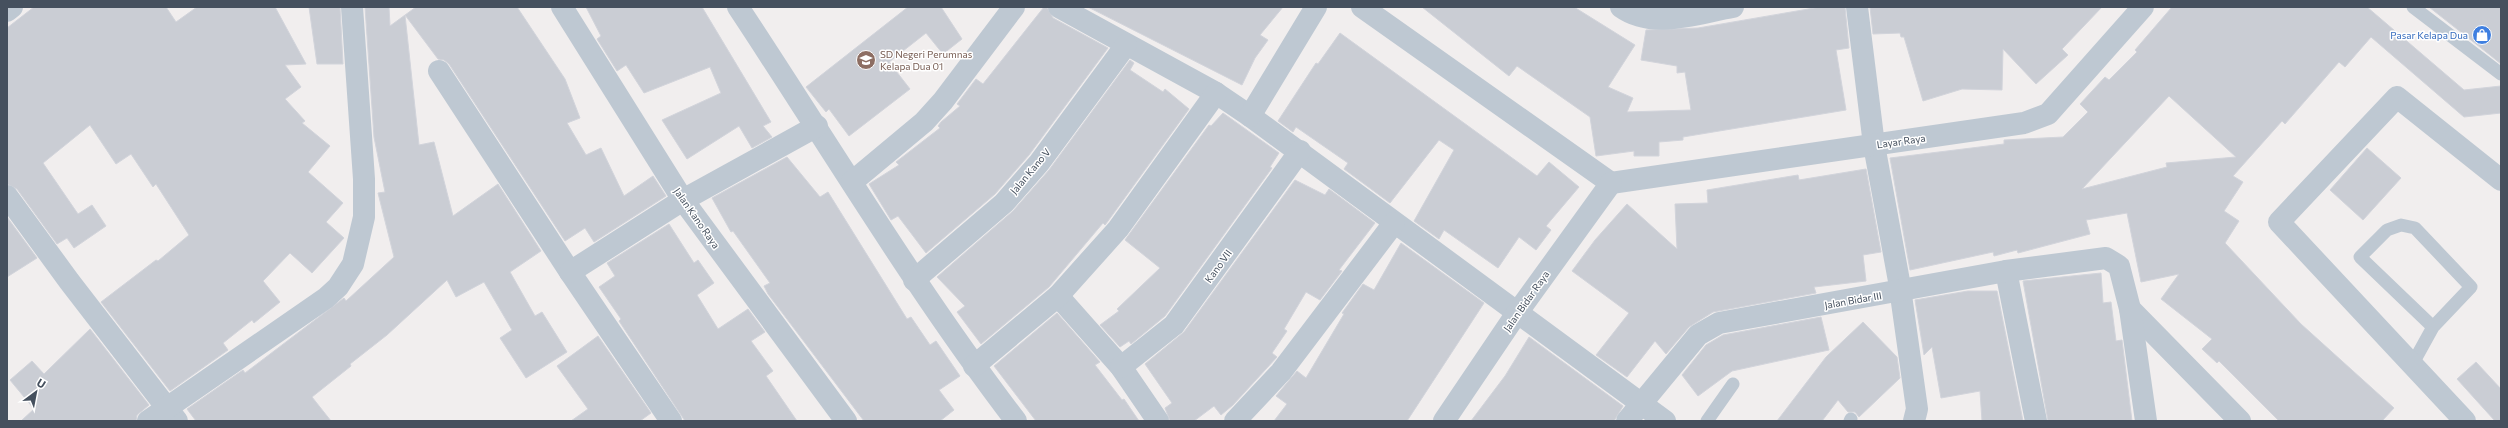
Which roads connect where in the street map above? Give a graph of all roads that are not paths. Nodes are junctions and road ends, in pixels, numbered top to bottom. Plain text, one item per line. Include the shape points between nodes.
1 (12, 7) edge
2 (352, 7) edge
3 (562, 7) edge
4 (738, 7) edge
5 (1014, 7) edge
6 (1059, 7) edge
7 (1316, 7) edge
8 (1362, 7) edge
9 (1622, 7) edge
10 (1733, 7) edge
11 (1857, 7) edge
12 (2143, 7) edge
13 (2413, 7) edge
14 (7, 11) edge
15 (1126, 45) junction
16 (439, 71) dead end
17 (2501, 74) edge
18 (1216, 93) junction
19 (1250, 116) junction
20 (817, 126) junction
21 (1874, 145) junction
22 (1300, 152) junction
23 (2501, 180) edge
24 (852, 182) junction
25 (1611, 183) junction
26 (7, 196) edge
27 (683, 200) junction
28 (1394, 223) junction
29 (2006, 271) junction
30 (570, 272) junction
31 (914, 280) junction
32 (1900, 292) junction
33 (1058, 296) junction
34 (2130, 309) junction
35 (1517, 313) junction
36 (2433, 326) junction
37 (2412, 365) junction
38 (974, 366) junction
39 (1121, 366) junction
40 (1733, 384) dead end
41 (1640, 402) junction
42 (171, 414) edge
43 (148, 421) edge
44 (671, 421) edge
45 (846, 421) edge
46 (1016, 421) edge
47 (1158, 421) edge
48 (1235, 421) edge
49 (1444, 421) edge
50 (1627, 421) edge
51 (1665, 421) edge
52 (1706, 421) edge
53 (1914, 421) edge
54 (2036, 421) edge
55 (2146, 421) edge
56 (2240, 421) edge
57 (2465, 421) edge

1 - 14 street
2 - 42 street via 364,179 364,217 353,264 338,287 326,298
3 - 27 street, Jalan Kano Raya
4 - 20 street
5 - 24 street via 943,101 924,122
6 - 15 street
7 - 19 street
8 - 25 street
9 - 10 street via 1629,13 1646,18 1666,19
11 - 21 street
12 - 21 street, Layar Raya via 2048,114 2024,123
13 - 17 lane
15 - 18 street
15 - 31 street, Jalan Kano V via 1039,163 1004,203
16 - 30 street
18 - 19 street
18 - 33 street via 1118,229
19 - 22 street
20 - 24 street
20 - 27 street
21 - 25 street, Layar Raya
21 - 32 street
22 - 28 street
22 - 39 street, Kano VII via 1174,325
23 - 37 street via 2397,97 2279,222
24 - 31 street
25 - 35 street, Jalan Bidar Raya
26 - 42 street via 69,282
27 - 30 street
27 - 45 street, Jalan Kano Raya
28 - 35 street
28 - 48 street via 1281,372
29 - 32 street, Jalan Bidar III
29 - 34 street, Jalan Bidar III via 2106,258 2119,266
29 - 54 street
30 - 44 street
31 - 38 street
32 - 41 street, Jalan Bidar III via 1719,323 1709,327 1698,334
32 - 53 street via 1917,409
33 - 38 street
33 - 39 street
34 - 55 street
34 - 56 street
35 - 41 street
35 - 49 street, Jalan Bidar Raya
36 - 36 lane via 2360,257 2386,230 2401,225 2415,228 2471,287
36 - 37 lane
37 - 57 street
38 - 46 street
39 - 47 street
40 - 52 lane
41 - 50 street, Jalan Bidar III
41 - 51 street
42 - 43 street

